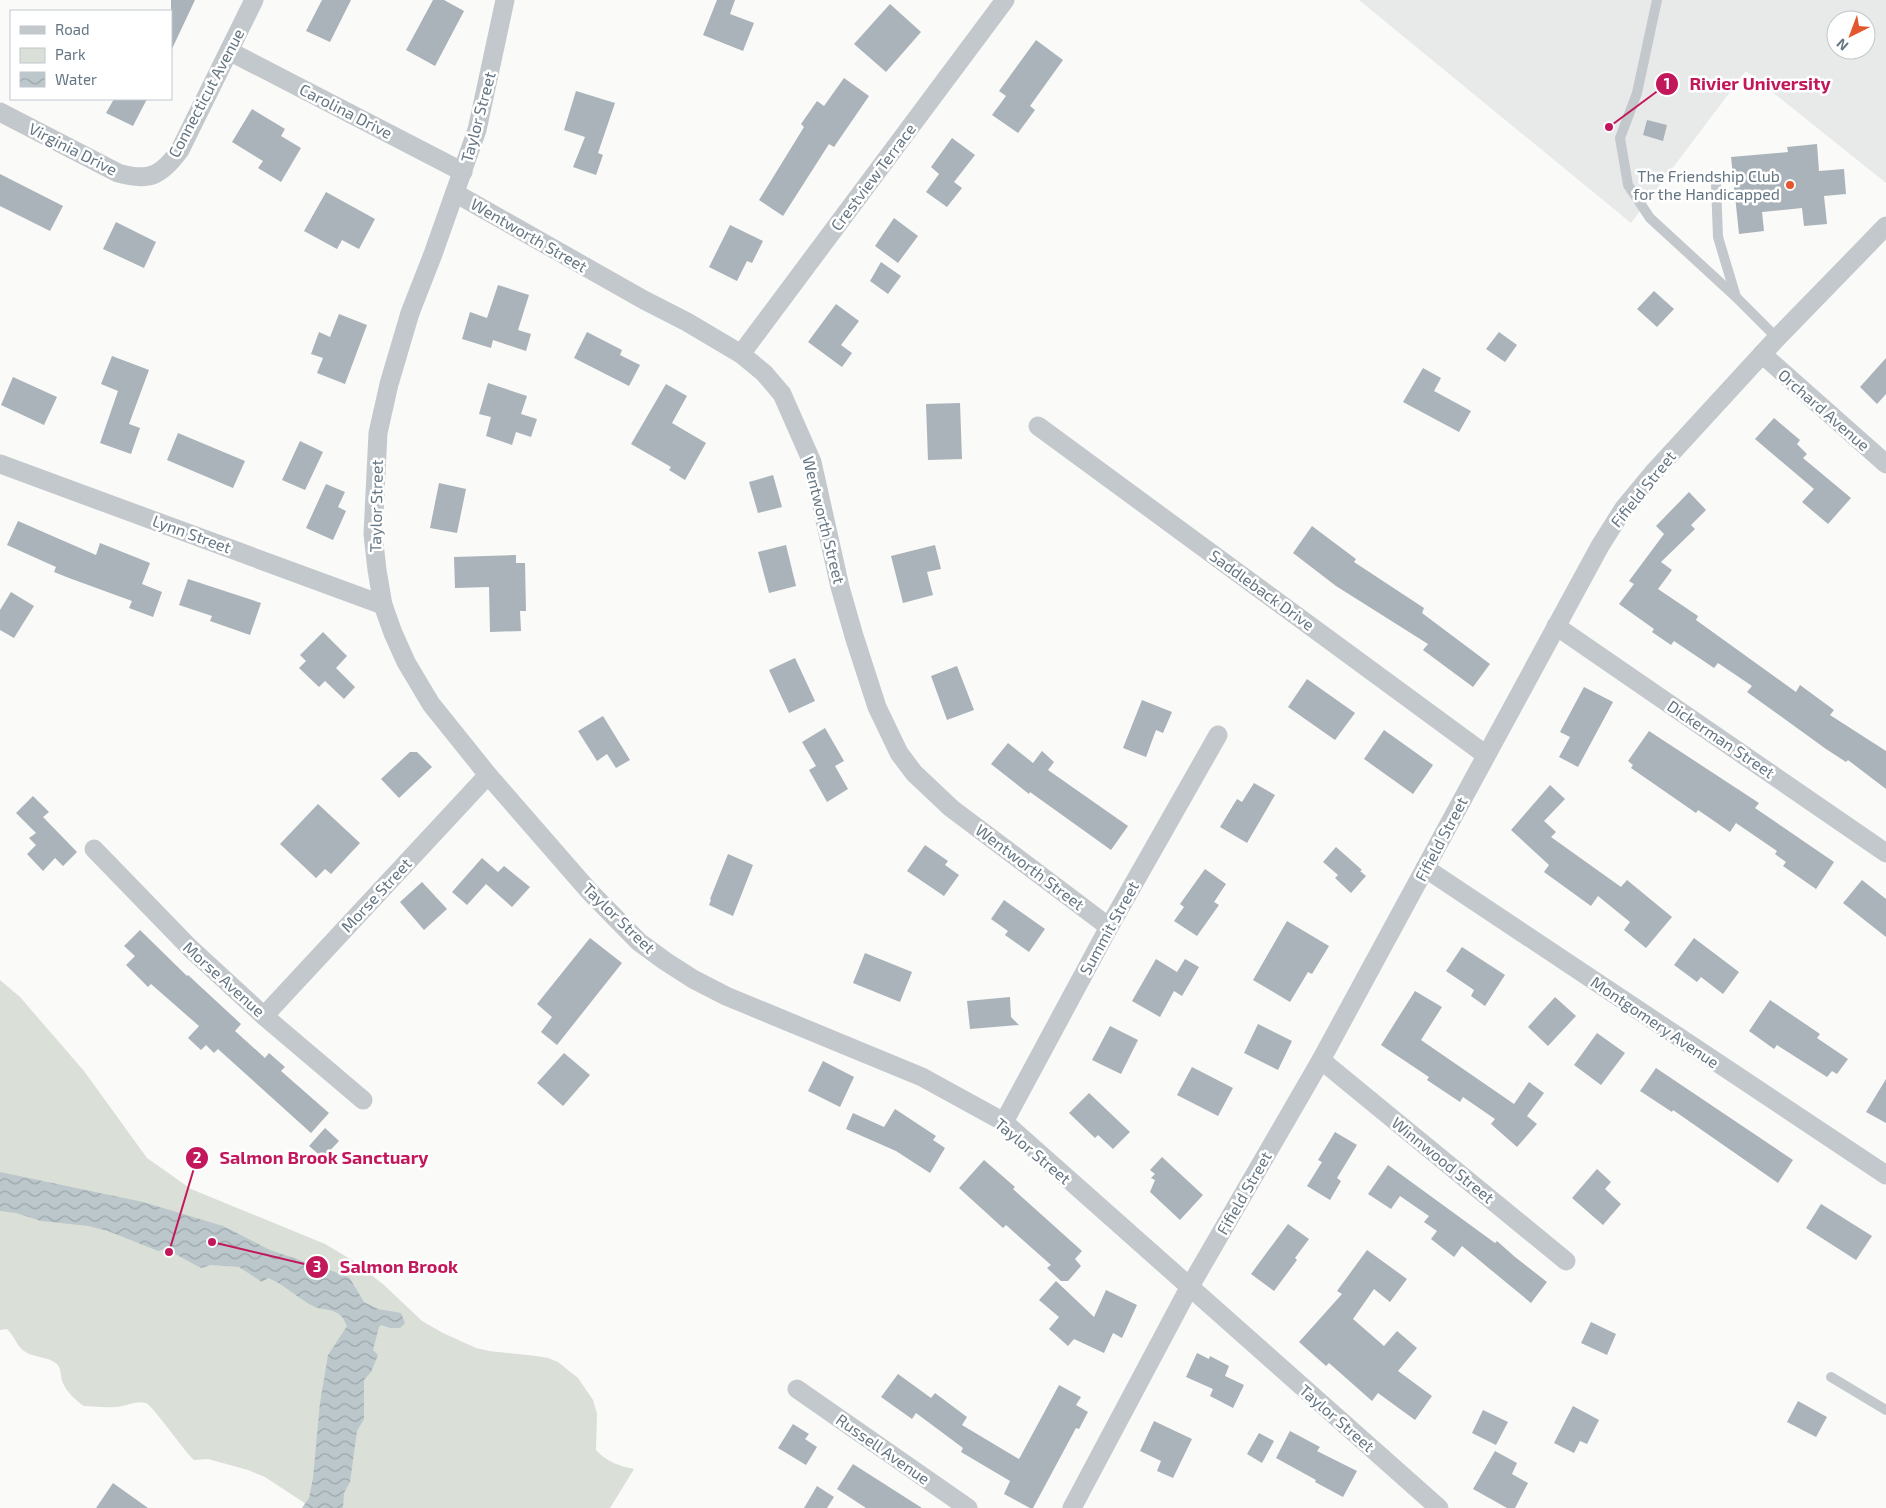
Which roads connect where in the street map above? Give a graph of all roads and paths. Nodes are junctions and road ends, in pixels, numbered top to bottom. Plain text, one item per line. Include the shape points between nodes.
1 (254, 0) edge
2 (505, 0) edge
3 (1005, 0) edge
4 (1657, 0) edge
5 (229, 51) junction
6 (0, 112) edge
7 (463, 172) junction
8 (147, 177) joint
9 (1716, 185) dead end
10 (455, 193) junction
11 (1886, 226) edge
12 (1736, 297) junction
13 (1777, 338) junction
14 (741, 354) junction
15 (1762, 354) junction
16 (1038, 426) dead end
17 (0, 464) edge
18 (1886, 464) edge
19 (384, 605) junction
20 (1556, 626) junction
21 (1218, 735) dead end
22 (1486, 755) junction
23 (488, 775) junction
24 (94, 849) dead end
25 (1886, 853) edge
26 (1425, 868) junction
27 (1109, 927) junction
28 (264, 1016) junction
29 (1321, 1060) junction
30 (363, 1100) dead end
31 (1004, 1122) junction
32 (1886, 1175) edge
33 (1566, 1260) dead end
34 (1189, 1288) junction
35 (1831, 1377) dead end
36 (797, 1390) dead end
37 (1886, 1410) edge
38 (968, 1508) edge
39 (1072, 1508) edge
40 (1438, 1508) edge

1 - 5 street, Connecticut Avenue
2 - 7 street, Taylor Street via 477,130
3 - 14 street, Crestview Terrace
4 - 12 lane via 1637,93 1620,138 1628,185 1650,218
5 - 7 street, Carolina Drive
5 - 8 street, Connecticut Avenue via 180,150 172,162
6 - 8 street, Virginia Drive via 118,173 134,178
7 - 10 street, Taylor Street
9 - 12 lane via 1718,237
10 - 14 street, Wentworth Street
10 - 19 street, Taylor Street via 410,313 378,434 373,534
11 - 13 street, Fifield Street
12 - 13 lane
13 - 15 street, Fifield Street
14 - 27 street, Wentworth Street via 782,394 812,462 854,636 877,707 899,753 914,773 950,808
15 - 18 street, Orchard Avenue
15 - 20 street, Fifield Street via 1632,497 1600,546
16 - 22 street, Saddleback Drive
17 - 19 street, Lynn Street
19 - 23 street, Taylor Street via 393,633 418,683
20 - 22 street, Fifield Street
20 - 25 street, Dickerman Street
21 - 27 street, Summit Street
22 - 26 street, Fifield Street
23 - 28 street, Morse Street
23 - 31 street, Taylor Street via 615,918 665,961 726,996 922,1076
24 - 28 street, Morse Avenue via 190,948
26 - 29 street, Fifield Street
26 - 32 street, Montgomery Avenue
27 - 31 street, Summit Street
28 - 30 street, Morse Avenue
29 - 33 street, Winnwood Street
29 - 34 street, Fifield Street
31 - 34 street, Taylor Street
34 - 39 street, Fifield Street
34 - 40 street, Taylor Street
35 - 37 lane
36 - 38 street, Russell Avenue

